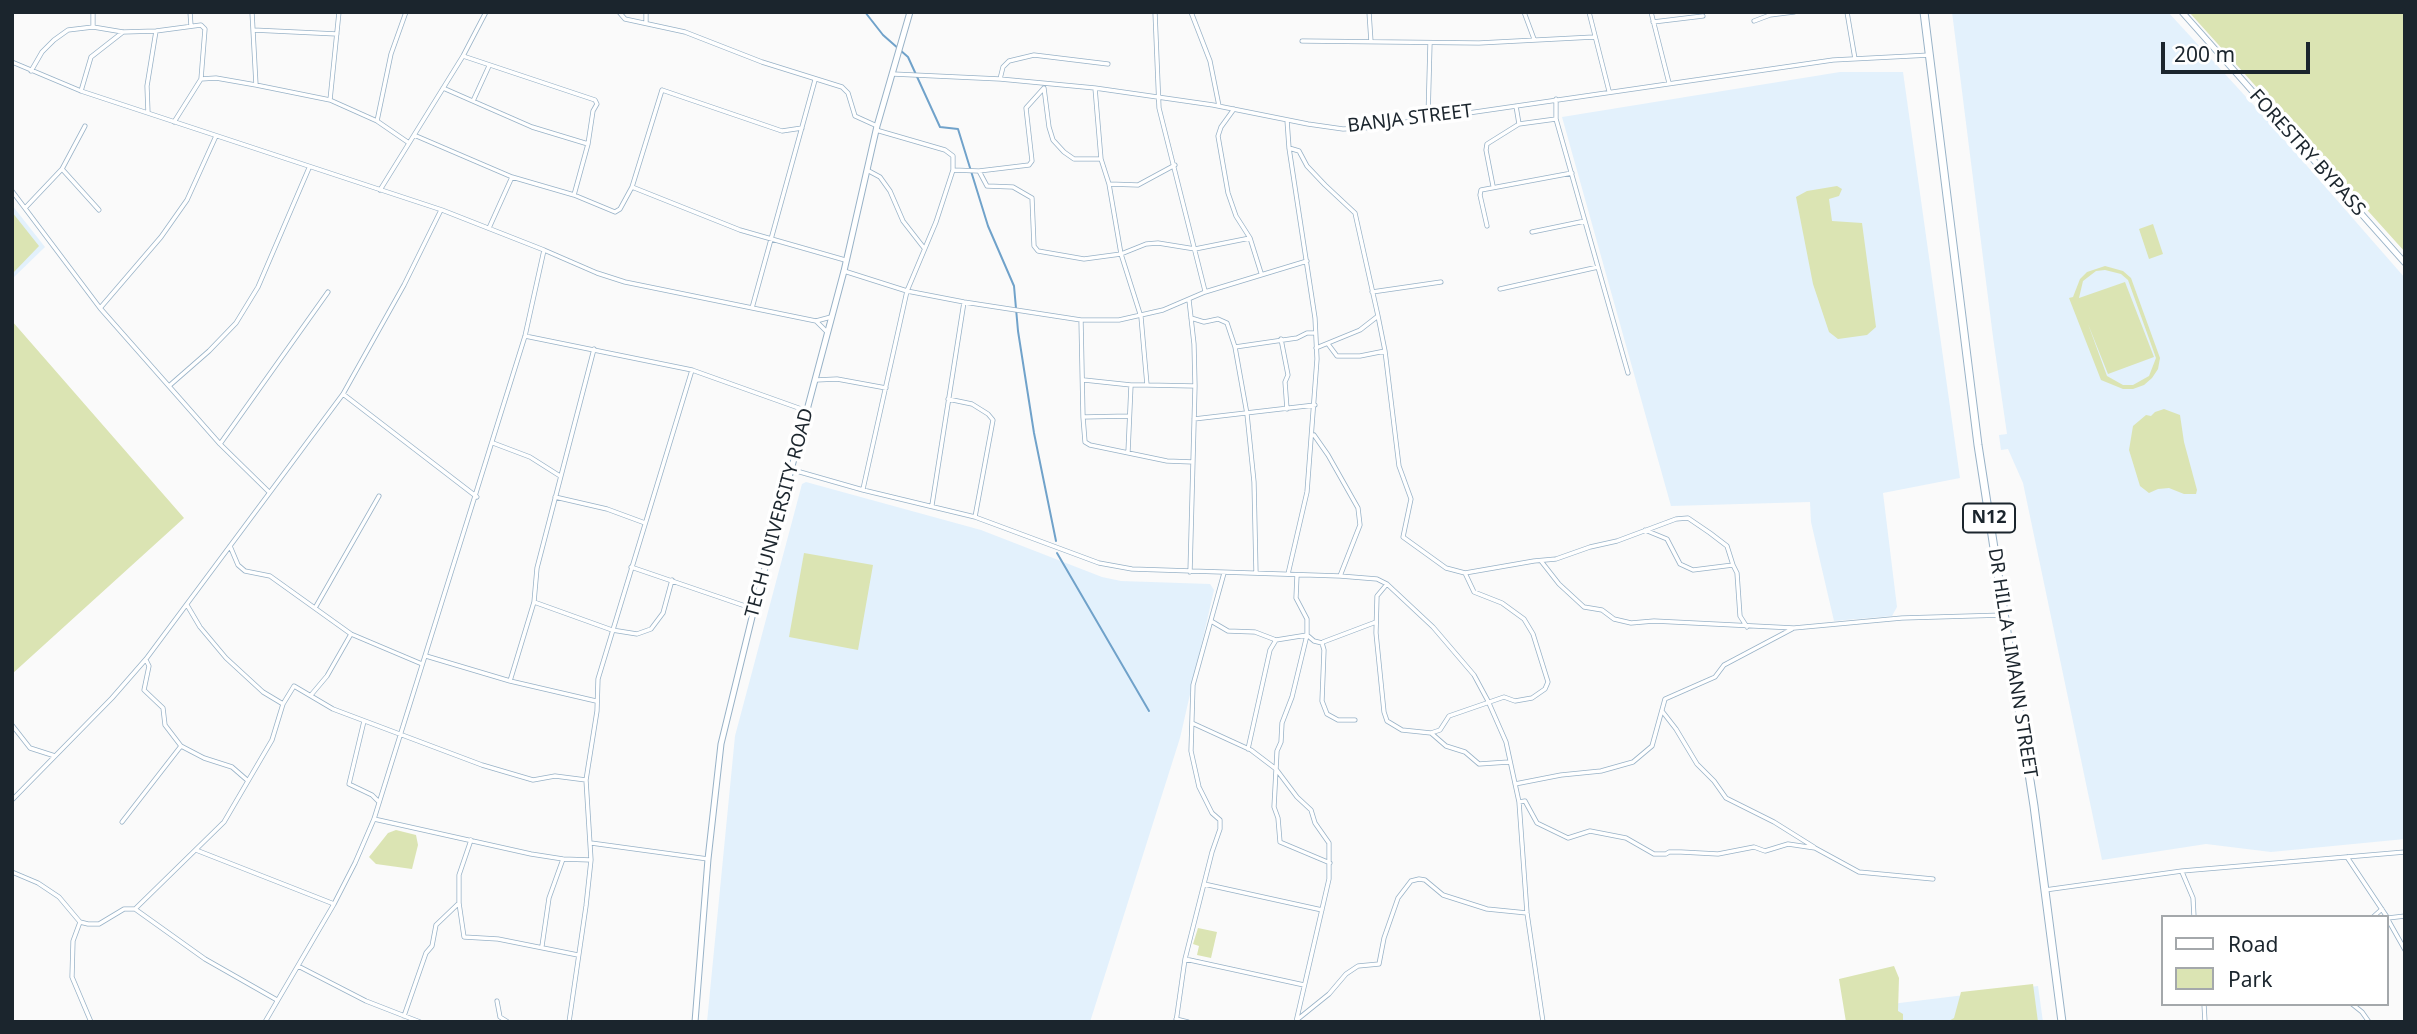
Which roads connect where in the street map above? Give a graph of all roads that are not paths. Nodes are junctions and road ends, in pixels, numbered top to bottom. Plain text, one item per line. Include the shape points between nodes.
1 (93, 12) edge
2 (190, 12) edge
3 (252, 12) edge
4 (339, 12) edge
5 (406, 12) edge
6 (486, 12) edge
7 (619, 12) edge
8 (646, 12) edge
9 (910, 12) edge
10 (1155, 12) edge
11 (1191, 12) edge
12 (1369, 12) edge
13 (1524, 12) edge
14 (1589, 12) edge
15 (1651, 12) edge
16 (1794, 12) edge
17 (1847, 12) edge
18 (1924, 12) edge
19 (2182, 12) edge
20 (1703, 16) dead end
21 (1754, 21) dead end
22 (1653, 22) junction
23 (646, 23) junction
24 (191, 26) junction
25 (93, 27) junction
26 (253, 30) junction
27 (156, 31) junction
28 (123, 32) junction
29 (337, 34) junction
30 (1594, 37) junction
31 (1534, 39) junction
32 (1302, 41) dead end
33 (1371, 43) junction
34 (1430, 43) junction
35 (1930, 55) junction
36 (463, 56) junction
37 (1855, 59) junction
38 (12, 62) edge
39 (1108, 64) dead end
40 (489, 66) junction
41 (32, 71) junction
42 (891, 74) junction
43 (201, 79) junction
44 (1000, 79) junction
45 (815, 80) junction
46 (1669, 83) junction
47 (256, 85) junction
48 (1043, 85) junction
49 (443, 88) junction
50 (1095, 88) junction
51 (81, 91) junction
52 (1609, 91) junction
53 (1159, 96) junction
54 (1556, 99) junction
55 (330, 100) junction
56 (473, 101) junction
57 (1516, 105) junction
58 (1219, 106) junction
59 (1234, 109) junction
60 (148, 113) junction
61 (1428, 118) junction
62 (1556, 119) junction
63 (1287, 120) junction
64 (377, 121) junction
65 (174, 122) junction
66 (1519, 124) junction
67 (85, 126) dead end
68 (802, 128) junction
69 (876, 128) junction
70 (414, 135) junction
71 (216, 136) junction
72 (410, 143) junction
73 (588, 144) junction
74 (1289, 148) junction
75 (1101, 159) junction
76 (1175, 166) junction
77 (310, 167) junction
78 (62, 169) junction
79 (867, 170) junction
80 (953, 170) junction
81 (979, 171) junction
82 (1572, 173) junction
83 (512, 177) junction
84 (1109, 184) junction
85 (632, 187) junction
86 (1493, 187) junction
87 (380, 190) junction
88 (12, 191) edge
89 (573, 195) junction
90 (26, 207) junction
91 (99, 210) dead end
92 (442, 210) junction
93 (1585, 220) junction
94 (1487, 226) dead end
95 (489, 228) junction
96 (1532, 232) dead end
97 (1250, 238) junction
98 (771, 240) junction
99 (924, 248) junction
100 (544, 250) junction
101 (1195, 250) junction
102 (1121, 254) junction
103 (847, 261) junction
104 (1307, 261) junction
105 (2405, 263) edge
106 (1598, 267) junction
107 (844, 271) junction
108 (1261, 274) junction
109 (1441, 282) dead end
110 (1500, 289) dead end
111 (907, 291) junction
112 (328, 292) dead end
113 (1205, 292) junction
114 (1371, 292) junction
115 (1189, 300) junction
116 (964, 302) junction
117 (100, 308) junction
118 (752, 308) junction
119 (1378, 316) junction
120 (832, 317) junction
121 (1141, 317) junction
122 (1191, 318) junction
123 (1081, 320) junction
124 (816, 321) junction
125 (828, 333) junction
126 (1315, 333) junction
127 (525, 336) junction
128 (1281, 339) junction
129 (1328, 344) junction
130 (1235, 347) junction
131 (1316, 348) junction
132 (594, 349) junction
133 (1385, 351) junction
134 (692, 370) junction
135 (1628, 373) dead end
136 (816, 380) junction
137 (1083, 380) junction
138 (1147, 384) junction
139 (1131, 385) junction
140 (169, 386) junction
141 (1195, 386) junction
142 (886, 388) junction
143 (343, 394) junction
144 (948, 399) junction
145 (1315, 405) junction
146 (1287, 409) junction
147 (808, 411) junction
148 (1247, 414) junction
149 (1129, 416) junction
150 (1083, 417) junction
151 (1194, 419) junction
152 (1313, 433) junction
153 (493, 443) junction
154 (220, 444) junction
155 (1128, 452) junction
156 (1193, 462) junction
157 (793, 470) junction
158 (560, 476) junction
159 (863, 490) junction
160 (269, 492) junction
161 (379, 496) dead end
162 (477, 497) junction
163 (555, 497) junction
164 (932, 505) junction
165 (975, 517) junction
166 (645, 523) junction
167 (1645, 530) junction
168 (230, 545) junction
169 (1541, 561) junction
170 (1733, 565) junction
171 (631, 567) junction
172 (1190, 572) junction
173 (1224, 573) junction
174 (1256, 573) junction
175 (1465, 573) junction
176 (1288, 574) junction
177 (1297, 575) junction
178 (1340, 576) junction
179 (672, 580) junction
180 (1387, 584) junction
181 (534, 602) junction
182 (187, 605) junction
183 (315, 608) junction
184 (754, 609) junction
185 (2005, 615) junction
186 (1211, 621) junction
187 (1376, 622) junction
188 (1747, 627) junction
189 (1794, 628) junction
190 (612, 630) junction
191 (351, 634) junction
192 (1307, 635) junction
193 (1276, 640) junction
194 (1322, 643) junction
195 (425, 656) junction
196 (146, 659) junction
197 (422, 664) junction
198 (510, 681) junction
199 (311, 695) junction
200 (596, 701) junction
201 (1489, 701) junction
202 (283, 704) junction
203 (1661, 710) junction
204 (1355, 720) dead end
205 (365, 721) junction
206 (1192, 723) junction
207 (12, 725) edge
208 (400, 733) junction
209 (1431, 733) junction
210 (181, 746) junction
211 (1248, 749) junction
212 (55, 756) junction
213 (1510, 762) junction
214 (1276, 769) junction
215 (247, 780) junction
216 (586, 780) junction
217 (1515, 784) junction
218 (12, 800) edge
219 (379, 802) junction
220 (1519, 802) junction
221 (374, 819) junction
222 (122, 822) dead end
223 (471, 840) junction
224 (591, 843) junction
225 (1815, 848) junction
226 (195, 849) junction
227 (2405, 852) edge
228 (2347, 857) junction
229 (563, 859) junction
230 (708, 859) junction
231 (591, 860) junction
232 (1331, 863) junction
233 (12, 872) edge
234 (2182, 872) junction
235 (1933, 879) dead end
236 (1204, 884) junction
237 (2045, 890) junction
238 (459, 903) junction
239 (334, 904) junction
240 (135, 909) junction
241 (2382, 909) junction
242 (1322, 910) junction
243 (1527, 913) junction
244 (2194, 915) edge
245 (2375, 915) edge
246 (2385, 915) edge
247 (80, 922) junction
248 (2389, 922) edge
249 (542, 946) junction
250 (2405, 950) edge
251 (578, 955) junction
252 (1185, 959) junction
253 (298, 967) junction
254 (1304, 985) junction
255 (277, 1000) junction
256 (497, 1001) dead end
257 (2355, 1006) edge
258 (404, 1016) junction
259 (1176, 1021) edge
260 (1296, 1021) edge
261 (91, 1022) edge
262 (265, 1022) edge
263 (420, 1022) edge
264 (508, 1022) edge
265 (569, 1022) edge
266 (695, 1022) edge
267 (1188, 1022) edge
268 (1543, 1022) edge
269 (2062, 1022) edge
270 (2369, 1022) edge

1 - 25 street
2 - 24 street
3 - 26 street
4 - 29 street
5 - 64 street via 391,54
6 - 36 street
7 - 23 street via 625,19
8 - 23 street
9 - 42 street, TECH UNIVERSITY ROAD
10 - 53 street
11 - 58 street via 1210,61
12 - 33 street
13 - 31 street
14 - 30 street
15 - 22 street
16 - 21 street
17 - 37 street
18 - 35 highway, DR HILLA LIMANN STREET / N12
19 - 105 street, FORESTRY BYPASS
20 - 22 street
22 - 46 street
23 - 45 street via 685,32
24 - 27 street
24 - 43 street via 205,29
25 - 28 street
25 - 41 street via 68,30 54,40
26 - 29 street
26 - 47 street
27 - 28 street
27 - 60 street via 147,86
28 - 51 street via 92,57
29 - 55 street
30 - 31 street
30 - 52 street
31 - 34 street
32 - 33 street
33 - 34 street
34 - 61 street
35 - 37 street, BANJA STREET
35 - 185 highway, DR HILLA LIMANN STREET / N12 via 1978,445
36 - 40 street
36 - 49 street
37 - 46 street, BANJA STREET
38 - 41 street
39 - 44 street via 1034,55 1009,61
40 - 56 street
40 - 73 street via 595,100
41 - 51 street
42 - 44 street, BANJA STREET
42 - 69 street, TECH UNIVERSITY ROAD
43 - 47 street
43 - 65 street
44 - 48 street, BANJA STREET
45 - 68 street
45 - 69 street via 842,87 858,118
46 - 52 street, BANJA STREET
47 - 55 street
48 - 50 street, BANJA STREET
48 - 75 street via 1053,140 1074,159
48 - 81 street via 1026,108 1030,165
49 - 56 street
49 - 70 street
50 - 53 street, BANJA STREET
50 - 75 street
51 - 60 street
52 - 54 street, BANJA STREET
53 - 58 street, BANJA STREET
53 - 76 street
54 - 57 street, BANJA STREET
54 - 62 street
55 - 64 street
56 - 73 street
57 - 61 street, BANJA STREET
57 - 66 street
58 - 59 street, BANJA STREET
59 - 63 street, BANJA STREET
59 - 97 street via 1218,136 1228,193
60 - 65 street
61 - 63 street, BANJA STREET via 1343,129
62 - 66 street
62 - 82 street
63 - 74 street
64 - 72 street
65 - 71 street
66 - 86 street via 1487,144
67 - 78 street
68 - 85 street via 782,131 662,90
68 - 98 street
69 - 79 street, TECH UNIVERSITY ROAD
69 - 80 street via 945,150 953,156
70 - 72 street
70 - 83 street
71 - 77 street
71 - 117 street via 187,200
72 - 87 street
73 - 89 street
74 - 104 street
74 - 114 street via 1299,151 1307,166 1355,213
75 - 84 street
76 - 84 street via 1138,185
76 - 101 street
77 - 87 street
77 - 140 street via 258,287 236,323
78 - 90 street
78 - 91 street
79 - 99 street via 880,177 903,221
79 - 103 street, TECH UNIVERSITY ROAD
80 - 81 street
80 - 99 street
81 - 102 street via 987,186 1013,187 1032,198 1035,250 1084,259
82 - 86 street
82 - 93 street
83 - 89 street
83 - 95 street
84 - 102 street
85 - 89 street via 615,212
85 - 98 street
86 - 94 street via 1481,190 1480,195
87 - 92 street
88 - 90 street
90 - 117 street
92 - 95 street
92 - 143 street
93 - 96 street
93 - 106 street
95 - 100 street
97 - 101 street
97 - 108 street
98 - 103 street
98 - 118 street
99 - 111 street
100 - 118 street via 625,282
100 - 127 street
101 - 102 street via 1158,243
101 - 113 street
102 - 121 street
103 - 107 street, TECH UNIVERSITY ROAD
104 - 108 street
104 - 126 street
106 - 110 street
106 - 135 street
107 - 111 street
107 - 120 street, TECH UNIVERSITY ROAD
108 - 113 street
109 - 114 street
111 - 116 street
111 - 142 street
112 - 154 street
113 - 115 street
114 - 119 street
115 - 121 street
115 - 122 street
116 - 123 street
116 - 144 street
117 - 140 street
118 - 124 street
119 - 129 street
119 - 133 street
120 - 124 street
120 - 125 street, TECH UNIVERSITY ROAD
121 - 123 street
121 - 138 street
122 - 130 street via 1227,323
122 - 141 street
123 - 137 street
124 - 125 street
125 - 136 street, TECH UNIVERSITY ROAD
126 - 128 street
126 - 131 street
127 - 132 street
127 - 153 street
128 - 130 street
128 - 146 street via 1288,375
129 - 131 street
129 - 133 street via 1337,356
130 - 148 street
131 - 145 street
132 - 134 street
132 - 158 street
133 - 175 street via 1399,466 1411,499 1403,537 1446,568
134 - 147 street
134 - 166 street
136 - 142 street
136 - 147 street, TECH UNIVERSITY ROAD
137 - 139 street
137 - 150 street
138 - 139 street
138 - 141 street
139 - 149 street
140 - 154 street
141 - 151 street
142 - 159 street
143 - 160 street
143 - 162 street
144 - 164 street
144 - 165 street via 972,404 993,420
145 - 146 street
145 - 152 street
146 - 148 street
147 - 157 street, TECH UNIVERSITY ROAD
148 - 151 street
148 - 174 street
149 - 150 street
149 - 155 street
150 - 155 street via 1085,442
151 - 156 street
152 - 176 street via 1307,492
152 - 178 street via 1358,508 1360,525
153 - 158 street via 530,457
153 - 162 street
154 - 160 street
155 - 156 street
156 - 172 street
157 - 159 street
157 - 184 street, TECH UNIVERSITY ROAD
158 - 163 street
159 - 164 street
160 - 168 street
161 - 183 street
162 - 195 street
163 - 166 street
163 - 181 street via 537,568
164 - 165 street
165 - 172 street via 1099,563
166 - 171 street
167 - 169 street
167 - 170 street via 1667,539 1680,565 1693,570
167 - 170 street via 1688,519 1727,546
168 - 182 street
168 - 183 street via 241,569 270,576
169 - 175 street
169 - 188 street via 1584,607 1602,610 1614,619
170 - 188 street via 1740,616
171 - 179 street
171 - 190 street
172 - 173 street
173 - 174 street
173 - 186 street
174 - 176 street
175 - 201 street via 1474,592 1502,603 1524,619 1548,682 1532,698
176 - 177 street
177 - 178 street
177 - 192 street via 1296,598 1307,619
178 - 180 street
179 - 184 street
179 - 190 street via 663,613 650,629 637,634
180 - 187 street via 1378,593
180 - 201 street via 1433,626 1474,675
181 - 190 street
181 - 198 street
182 - 196 street
182 - 202 street via 226,658
183 - 191 street
184 - 230 street, TECH UNIVERSITY ROAD via 721,744
185 - 189 street
185 - 237 highway, DR HILLA LIMANN STREET / N12
186 - 193 street via 1228,631 1255,632
186 - 206 street via 1193,685
187 - 194 street
187 - 209 street via 1386,718 1402,730
188 - 189 street
189 - 203 street via 1724,665 1715,677 1665,699
190 - 200 street
191 - 197 street
191 - 199 street
192 - 193 street
192 - 194 street
192 - 214 street via 1282,723
193 - 211 street
194 - 204 street via 1322,701 1327,714 1338,720
195 - 197 street
195 - 198 street
196 - 210 street via 144,690 163,708 165,725
196 - 212 street
197 - 208 street
198 - 200 street
199 - 202 street via 293,686
199 - 205 street
200 - 216 street
201 - 209 street via 1449,716 1440,730
201 - 213 street
202 - 215 street via 272,740
203 - 217 street via 1652,746 1633,762
203 - 225 street via 1726,798
205 - 208 street
205 - 219 street via 349,784
206 - 211 street
206 - 236 street via 1192,761 1199,787 1220,820
207 - 212 street via 30,748
208 - 216 street via 533,780 555,776
208 - 219 street
209 - 213 street via 1479,764
210 - 215 street via 232,767
210 - 222 street
211 - 214 street
212 - 218 street
213 - 217 street
214 - 232 street via 1311,810 1329,843
214 - 232 street via 1274,807 1280,842
215 - 226 street via 224,822
216 - 224 street
217 - 220 street
219 - 221 street
220 - 225 street via 1525,801 1537,823 1556,834 1568,838 1590,831 1626,838 1654,854 1718,854 1754,847 1765,852 1788,844
220 - 243 street
221 - 223 street
221 - 239 street
223 - 229 street
223 - 238 street via 461,867
224 - 230 street
224 - 231 street
225 - 235 street via 1859,872
226 - 239 street
226 - 240 street
227 - 228 street
228 - 234 street
228 - 241 street
229 - 231 street
229 - 249 street via 549,898
230 - 266 street, TECH UNIVERSITY ROAD
231 - 251 street
232 - 242 street
233 - 247 street via 59,897
234 - 237 street
234 - 244 street via 2193,898
236 - 242 street
236 - 252 street
237 - 269 highway, DR HILLA LIMANN STREET / N12
238 - 249 street via 464,937
238 - 258 street via 436,925
239 - 253 street
240 - 247 street via 124,909 99,924
240 - 255 street via 205,959
241 - 245 street
241 - 246 street
242 - 254 street
243 - 260 street via 1487,909 1443,895 1425,880 1411,881 1398,898 1379,964 1346,974
243 - 268 street
247 - 261 street via 73,941 72,977
248 - 250 street
249 - 251 street
251 - 265 street
252 - 254 street
252 - 259 street
253 - 255 street
253 - 258 street
254 - 260 street
255 - 262 street
256 - 264 street via 499,1017
257 - 270 street
258 - 263 street
259 - 267 street

